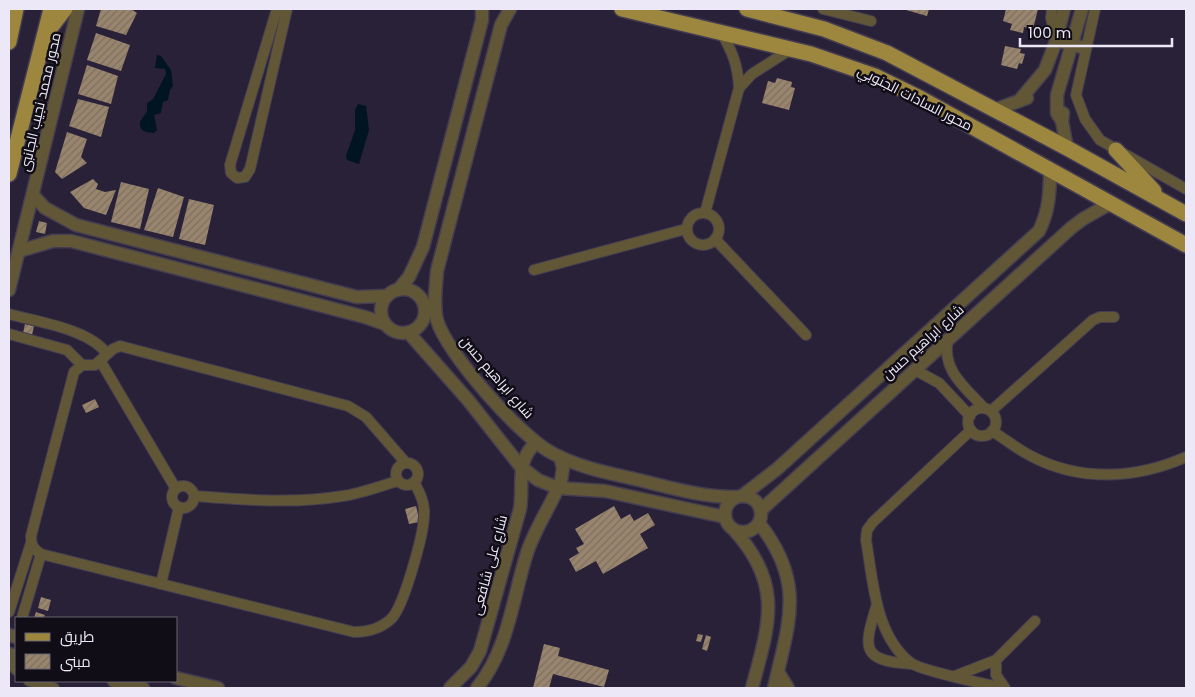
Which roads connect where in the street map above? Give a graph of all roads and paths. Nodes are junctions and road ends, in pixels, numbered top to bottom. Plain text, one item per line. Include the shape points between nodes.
1 (51, 9) edge
2 (65, 9) edge
3 (78, 9) edge
4 (482, 9) edge
5 (510, 9) edge
6 (622, 9) edge
7 (747, 9) edge
8 (823, 9) edge
9 (1052, 9) edge
10 (1064, 9) edge
11 (1082, 9) edge
12 (1095, 9) edge
13 (282, 11) edge
14 (13, 14) edge
15 (871, 21) dead end
16 (720, 32) junction
17 (44, 36) junction
18 (9, 42) edge
19 (1055, 42) junction
20 (791, 48) junction
21 (1077, 48) junction
22 (739, 88) junction
23 (994, 110) junction
24 (1067, 148) junction
25 (1116, 150) junction
26 (232, 158) junction
27 (252, 163) junction
28 (1050, 170) junction
29 (9, 174) edge
30 (1186, 189) edge
31 (33, 195) junction
32 (1111, 203) junction
33 (1166, 203) junction
34 (705, 213) junction
35 (1186, 214) edge
36 (686, 230) junction
37 (715, 239) junction
38 (1186, 245) edge
39 (19, 251) junction
40 (186, 254) junction
41 (181, 270) junction
42 (534, 270) dead end
43 (9, 290) edge
44 (398, 290) junction
45 (386, 296) junction
46 (429, 307) junction
47 (9, 314) edge
48 (1114, 317) dead end
49 (385, 324) junction
50 (408, 332) junction
51 (9, 334) edge
52 (806, 335) dead end
53 (948, 340) junction
54 (902, 357) junction
55 (104, 358) junction
56 (82, 365) junction
57 (915, 370) junction
58 (987, 410) junction
59 (970, 416) junction
60 (971, 430) junction
61 (992, 431) junction
62 (536, 443) junction
63 (560, 457) junction
64 (1186, 457) edge
65 (406, 463) junction
66 (520, 467) junction
67 (398, 481) junction
68 (414, 482) junction
69 (558, 488) junction
70 (176, 489) junction
71 (194, 496) junction
72 (739, 496) junction
73 (179, 507) junction
74 (760, 516) junction
75 (725, 517) junction
76 (734, 530) junction
77 (31, 543) junction
78 (41, 554) junction
79 (161, 584) junction
80 (878, 603) junction
81 (9, 612) edge
82 (22, 617) edge
83 (1035, 621) dead end
84 (996, 660) junction
85 (912, 664) junction
86 (778, 672) junction
87 (955, 676) junction
88 (178, 678) edge
89 (33, 682) edge
90 (118, 682) edge
91 (54, 688) edge
92 (143, 688) edge
93 (218, 688) edge
94 (450, 688) edge
95 (477, 688) edge
96 (752, 688) edge
97 (774, 688) edge
98 (788, 688) edge
99 (1004, 688) edge

1 - 17 main road
2 - 17 main road
3 - 31 street, محور محمد نجيب الجانبى
4 - 44 street via 482,20 423,247 409,277
5 - 46 street, شارع ابراهيم حسن via 501,25
6 - 16 main road, محور السادات الجنوبي
7 - 23 main road, محور السادات الجنوبي via 865,43 909,63
8 - 15 street
9 - 19 street
10 - 19 street
11 - 21 street
12 - 21 street
13 - 26 street
13 - 27 street
14 - 18 main road
16 - 20 main road, محور السادات الجنوبي
16 - 22 street via 734,55
17 - 29 main road
19 - 21 street
19 - 23 street via 1041,76 1019,101
20 - 22 street via 752,74
20 - 28 main road, محور السادات الجنوبي via 851,66 898,86
21 - 24 street via 1067,57 1057,95 1057,113 1062,121
21 - 25 street via 1076,95 1079,106 1100,140
22 - 34 street
23 - 24 main road, محور السادات الجنوبي
24 - 33 main road, محور السادات الجنوبي
25 - 30 street
25 - 33 main road
26 - 27 street via 243,157
26 - 27 street via 229,169 237,178 248,174
28 - 32 main road, محور السادات الجنوبي
28 - 54 street, شارع ابراهيم حسن via 1049,204 1039,232
31 - 39 street, محور محمد نجيب الجانبى
31 - 40 street via 45,208 76,225
32 - 38 main road, محور السادات الجنوبي
32 - 53 street, شارع ابراهيم حسن via 1071,228
33 - 35 main road, محور السادات الجنوبي
34 - 36 street via 692,217
34 - 37 street via 718,223
36 - 37 street via 690,239 700,244
36 - 42 street
37 - 52 street
39 - 41 street via 36,244 71,241
39 - 43 street, محور محمد نجيب الجانبى
40 - 41 street
40 - 45 street via 357,298
41 - 49 street via 365,316
44 - 45 street
44 - 46 street via 405,289 418,295
45 - 49 street via 381,310
46 - 50 street via 419,325
46 - 62 street, شارع ابراهيم حسن via 448,344 486,391
47 - 55 street via 83,335 101,346
48 - 58 street via 1093,320
49 - 50 street via 396,331
50 - 66 street via 468,400
51 - 56 street via 67,350
53 - 57 street, شارع ابراهيم حسن
53 - 58 street via 946,360 952,372
54 - 57 street
54 - 72 street, شارع ابراهيم حسن via 777,469
55 - 56 street via 89,366
55 - 65 street via 120,346 128,347 341,404 366,417
55 - 70 street
56 - 77 street via 74,372
57 - 59 street via 939,383
57 - 74 street, شارع ابراهيم حسن
58 - 59 street via 973,411
58 - 61 street via 996,423
59 - 60 street
60 - 61 street via 982,435
60 - 80 street via 867,530
61 - 64 street via 1030,456 1084,474 1142,472
62 - 63 street, شارع ابراهيم حسن
62 - 66 street
63 - 69 street via 563,474
63 - 72 street, شارع ابراهيم حسن via 580,466 698,495
65 - 67 street via 397,469
65 - 68 street via 417,470
66 - 69 street via 538,480
66 - 94 street, شارع على شافعى via 520,509 487,632 471,667
67 - 68 street via 407,485
67 - 71 street via 344,496 309,500 269,502
68 - 79 street via 423,502 424,525 401,604 393,617 368,632 354,632
69 - 75 street via 605,491
69 - 95 street via 527,554 499,654
70 - 71 street via 187,487
70 - 73 street via 173,501
71 - 73 street via 190,506
72 - 74 street via 754,499
72 - 75 street via 727,505
73 - 79 street
74 - 76 street via 748,532
74 - 86 street via 781,555 791,593 788,632
75 - 76 street
76 - 96 street via 756,558 767,592 768,628
77 - 78 street
77 - 81 street
78 - 79 street
78 - 82 street
80 - 85 street via 890,636
80 - 85 street via 867,636 872,652 885,661
83 - 84 street
84 - 87 street
84 - 99 street via 996,675
85 - 87 street
86 - 97 street
86 - 98 street
87 - 99 street
88 - 93 street
89 - 91 street
90 - 92 street

